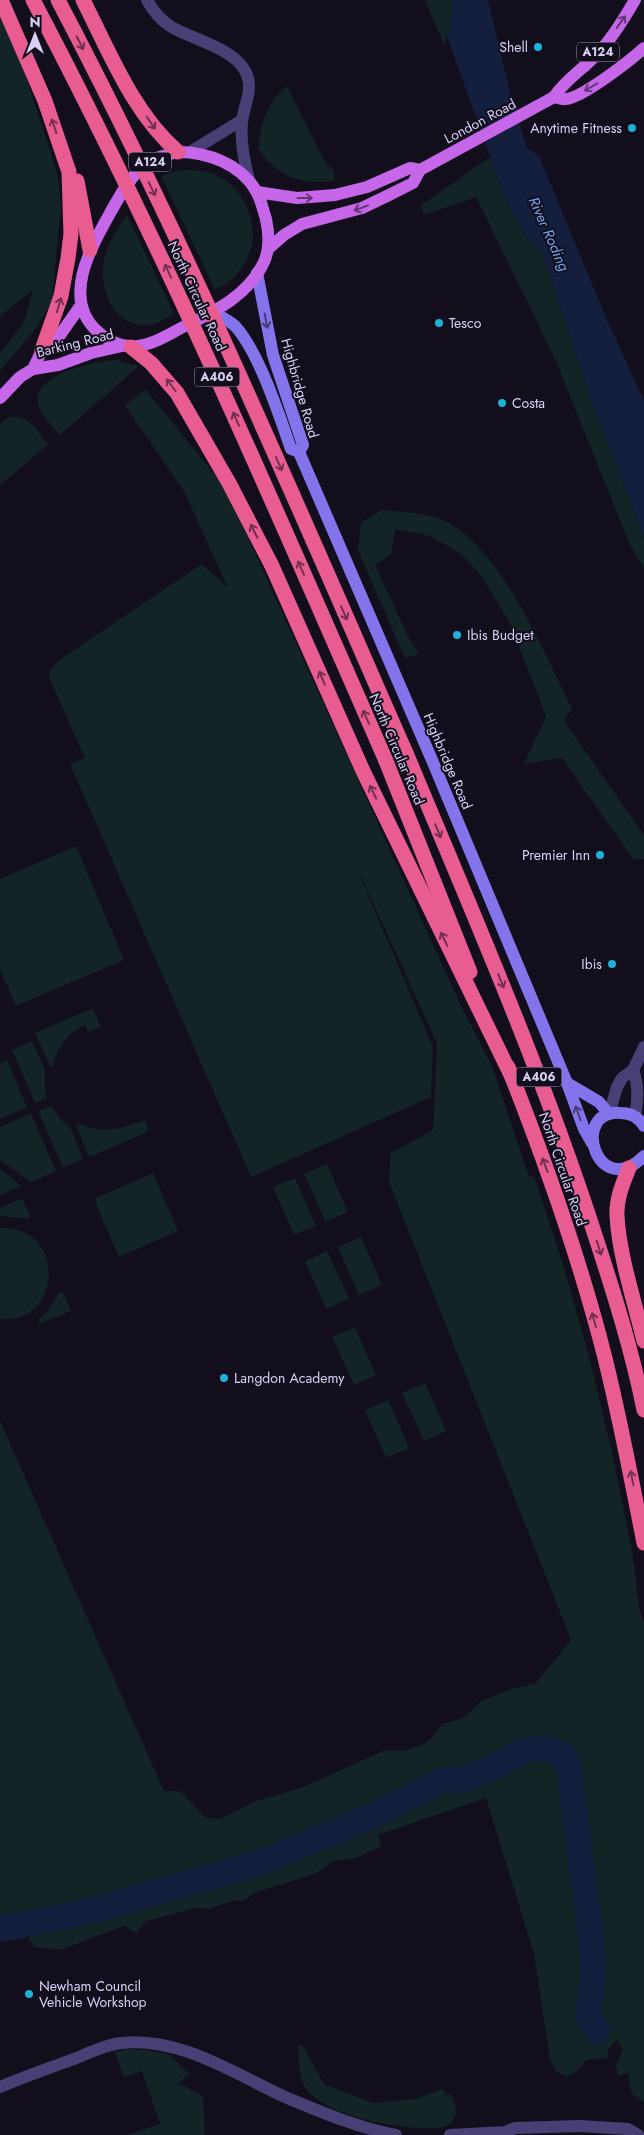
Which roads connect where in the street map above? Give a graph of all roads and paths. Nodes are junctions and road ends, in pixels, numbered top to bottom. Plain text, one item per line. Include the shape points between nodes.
1 (1, 0) edge
2 (33, 0) edge
3 (58, 0) edge
4 (83, 0) edge
5 (147, 0) edge
6 (635, 0) edge
7 (644, 48) edge
8 (554, 97) junction
9 (242, 120) junction
10 (184, 152) junction
11 (420, 170) junction
12 (69, 172) junction
13 (249, 180) junction
14 (257, 192) junction
15 (268, 249) junction
16 (90, 250) junction
17 (258, 273) junction
18 (81, 305) junction
19 (212, 312) junction
20 (128, 346) junction
21 (42, 350) junction
22 (33, 368) junction
23 (0, 398) edge
24 (299, 452) junction
25 (644, 1047) edge
26 (633, 1070) junction
27 (512, 1077) junction
28 (567, 1083) junction
29 (610, 1114) junction
30 (641, 1122) edge
31 (592, 1143) junction
32 (644, 1157) edge
33 (629, 1168) junction
34 (644, 1341) edge
35 (644, 1410) edge
36 (644, 1543) edge
37 (0, 2087) edge
38 (504, 2132) junction
39 (396, 2135) edge
40 (450, 2135) edge
41 (615, 2135) edge
42 (636, 2135) edge

12 -> 1 highway via 45,101
27 -> 2 highway, North Circular Road / A406, bridge via 386,761 206,352 101,132
3 -> 35 highway, North Circular Road / A406, bridge via 175,236 406,753 550,1105 605,1265
4 -> 10 highway via 152,126
5 - 9 street via 170,26 225,52 242,67 248,76 249,87
8 -> 6 main road, London Road / A124 via 621,24
7 -> 8 main road, London Road / A124 via 592,87 567,100
8 - 11 main road, London Road / A124
9 - 10 street
9 - 13 street via 242,145
10 - 13 main road, A124 via 212,157
10 - 16 main road, A124 via 154,159 141,167 124,188
14 -> 11 main road, London Road / A124 via 297,198 335,195 367,187 410,168
11 -> 15 main road, London Road / A124 via 412,183 389,195 362,208 302,224
12 - 16 highway via 78,182
21 -> 12 highway via 61,296 68,258 71,234
13 - 14 main road, A124
14 - 15 main road, A124 via 268,227
15 - 17 main road, A124
16 - 18 main road, A124 via 83,272
17 - 19 main road, A124 via 241,292
17 -> 24 street, Highbridge Road via 273,355 303,446
18 - 20 main road via 86,319 102,335 112,342
18 - 21 main road, Barking Road via 60,335
19 - 20 main road, A124 via 153,343
19 - 24 street, Highbridge Road via 235,327 246,342 292,449
20 - 22 main road, Barking Road / A124 via 91,353 58,365
27 -> 20 highway, A406 via 363,771 272,566 229,483 172,386 151,363
21 - 22 main road, Barking Road
22 - 23 main road, Barking Road via 20,376
24 - 28 street, Highbridge Road
25 - 26 street
26 - 29 street via 622,1078 614,1094
26 - 30 street
36 -> 27 highway, North Circular Road / A406 via 621,1425 592,1311 561,1210
28 - 29 street via 598,1102
31 -> 28 street, Highbridge Road
29 - 30 street via 618,1112
29 - 31 street via 596,1126
31 - 33 street, Highbridge Road via 604,1164 612,1168
32 - 33 street
33 - 34 highway via 618,1200 617,1216
37 - 39 street via 100,2049 121,2043 145,2044 194,2055 323,2112
38 - 40 street
38 - 41 street via 514,2135
38 - 42 street via 515,2128 580,2126 628,2129

